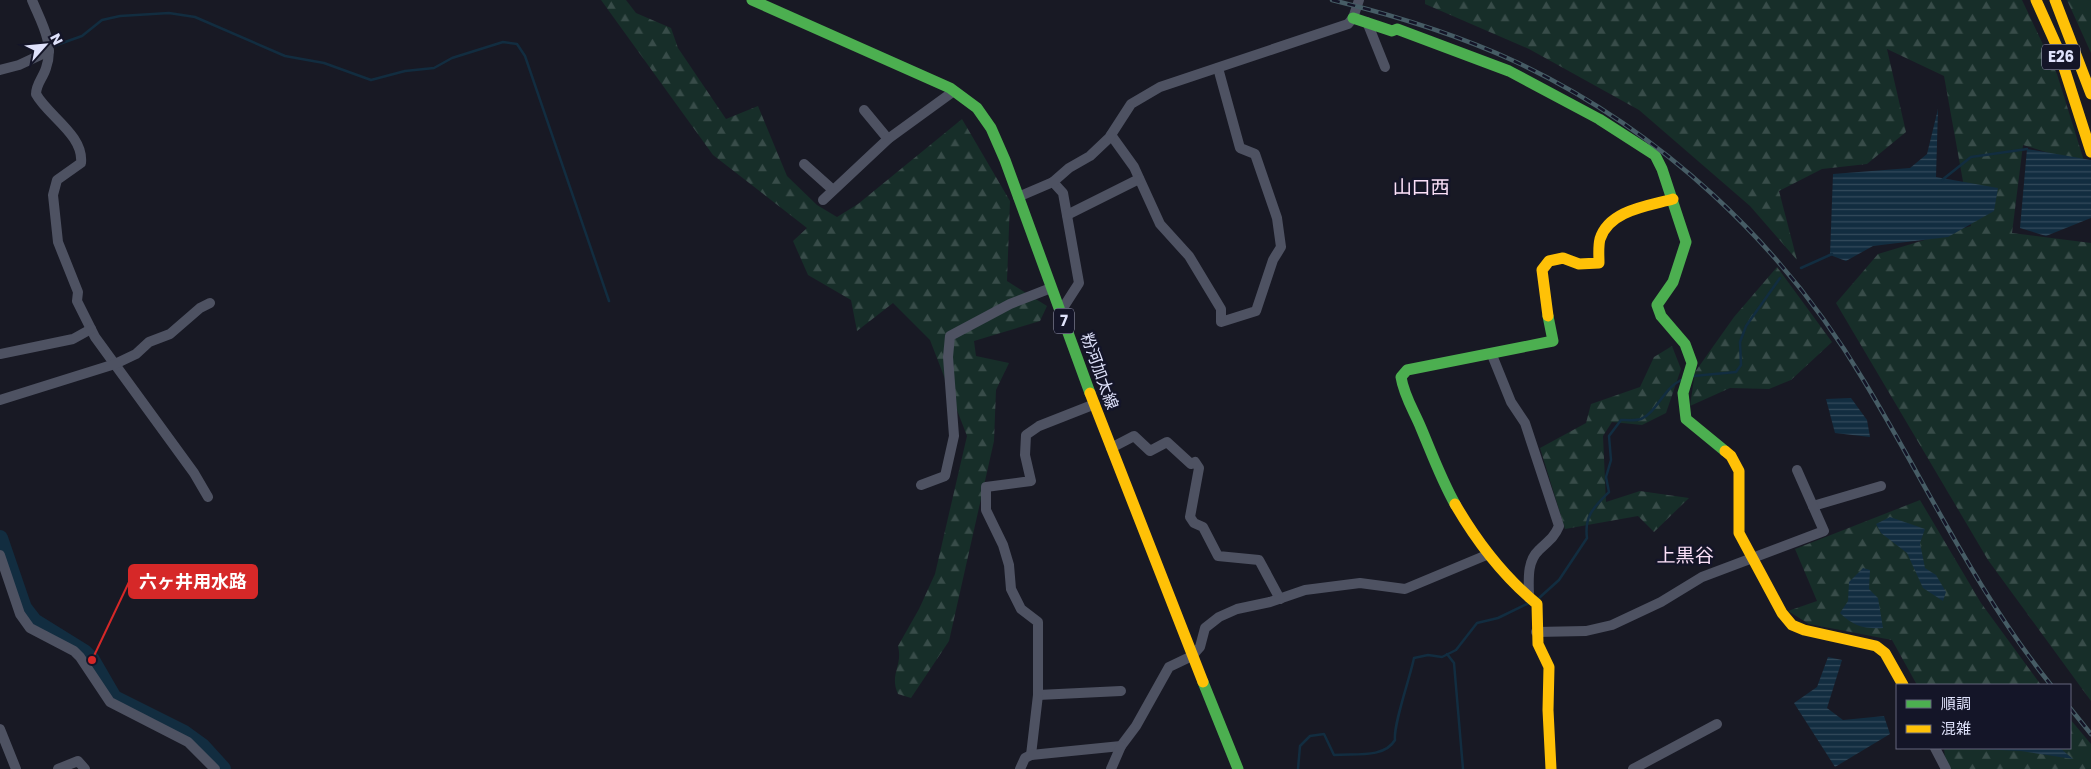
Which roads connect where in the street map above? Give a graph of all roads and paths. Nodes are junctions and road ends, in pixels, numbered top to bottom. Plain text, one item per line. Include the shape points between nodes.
1 (32, 0) edge
2 (752, 0) edge
3 (1359, 0) edge
4 (2036, 0) edge
5 (2055, 0) edge
6 (1353, 18) junction
7 (1367, 22) junction
8 (49, 49) junction
9 (1385, 67) dead end
10 (1218, 68) junction
11 (0, 70) edge
12 (954, 91) junction
13 (2091, 94) edge
14 (864, 110) dead end
15 (1111, 134) junction
16 (888, 139) junction
17 (2091, 152) edge
18 (804, 164) dead end
19 (1139, 179) junction
20 (1053, 182) junction
21 (833, 190) junction
22 (1018, 196) junction
23 (1673, 199) junction
24 (823, 200) dead end
25 (1067, 216) junction
26 (1051, 288) junction
27 (210, 304) dead end
28 (1061, 311) junction
29 (91, 330) junction
30 (0, 354) edge
31 (1492, 355) junction
32 (115, 364) junction
33 (0, 400) edge
34 (1095, 404) junction
35 (1111, 448) junction
36 (1798, 470) dead end
37 (921, 486) dead end
38 (1881, 486) dead end
39 (208, 498) dead end
40 (1813, 506) junction
41 (1489, 554) junction
42 (0, 555) edge
43 (1751, 558) junction
44 (1529, 598) junction
45 (1280, 599) junction
46 (1536, 632) junction
47 (1192, 656) junction
48 (1902, 684) edge
49 (1121, 691) dead end
50 (1038, 695) junction
51 (1717, 724) dead end
52 (0, 729) edge
53 (1121, 746) junction
54 (1936, 749) edge
55 (1031, 755) junction
56 (16, 769) edge
57 (58, 769) edge
58 (85, 769) edge
59 (214, 769) edge
60 (1020, 769) edge
61 (1111, 769) edge
62 (1238, 769) edge
63 (1551, 769) edge
64 (1633, 769) edge
65 (1946, 769) edge

1 - 8 street
2 - 12 main road, 粉河加太線 / 7
3 - 6 street
4 - 17 main road, E26 via 2058,48
5 - 13 main road, E26
6 - 7 main road
6 - 10 street via 1348,24
7 - 9 street
7 - 23 main road via 1415,35 1509,71 1599,119 1655,155
8 - 11 street via 19,65
8 - 29 street via 36,94 72,137 82,156 81,163 62,174 55,186 58,242 78,292 77,301
10 - 15 street via 1160,87 1131,104
10 - 19 street via 1240,148 1255,154 1277,218 1281,247 1273,260 1256,311 1221,322 1221,309 1189,256 1160,224
12 - 16 street
12 - 22 main road, 粉河加太線 / 7 via 977,108 991,128
14 - 16 street
15 - 19 street
15 - 20 street via 1090,156
16 - 21 street
18 - 21 street
19 - 25 street
20 - 22 street
20 - 25 street via 1063,194
21 - 24 street
22 - 26 main road, 粉河加太線 / 7
23 - 31 main road via 1610,221 1600,238 1599,263 1579,264 1563,258 1549,261 1542,270 1553,341
23 - 43 main road via 1686,242 1673,282 1657,305 1661,316 1685,344 1692,363 1683,393 1686,419 1731,456 1739,471 1739,533
25 - 28 street via 1079,283
26 - 28 main road, 粉河加太線 / 7
26 - 37 street via 993,312 950,336 948,357 954,436 945,476
27 - 32 street via 200,308 180,328 149,342 136,354
28 - 34 main road, 粉河加太線 / 7
29 - 30 street via 72,339
29 - 32 street
31 - 41 main road via 1407,370 1401,378 1402,391 1420,424 1432,459 1460,515
31 - 44 street via 1510,402 1525,423 1559,526 1555,536 1538,551 1530,565
32 - 33 street
32 - 39 street via 194,473
34 - 35 main road, 粉河加太線 / 7
34 - 50 street via 1039,426 1026,435 1025,455 1031,481 986,487 986,510 1005,551 1011,589 1021,609 1038,622
35 - 45 street via 1134,436 1150,451 1167,442 1191,464 1196,462 1199,468 1190,517 1194,523 1203,526 1218,556 1259,560
35 - 47 main road, 粉河加太線 / 7
36 - 40 street
38 - 40 street
40 - 43 street via 1824,531
41 - 44 main road
41 - 45 street via 1405,589 1360,583 1305,590
42 - 59 street via 20,614 30,628 74,651 110,702 188,742
43 - 46 street via 1702,577 1661,602 1612,625 1586,631
43 - 48 main road via 1792,625 1876,646 1885,653
44 - 46 main road via 1537,604
45 - 47 street via 1236,609 1219,617 1205,628 1200,647
46 - 63 main road via 1549,667
47 - 53 street via 1169,667
47 - 62 main road, 粉河加太線 / 7
49 - 50 street
50 - 55 street
51 - 64 street
52 - 56 street
53 - 55 street
53 - 61 street
54 - 65 street
55 - 60 street via 1025,758
57 - 58 street via 78,762

